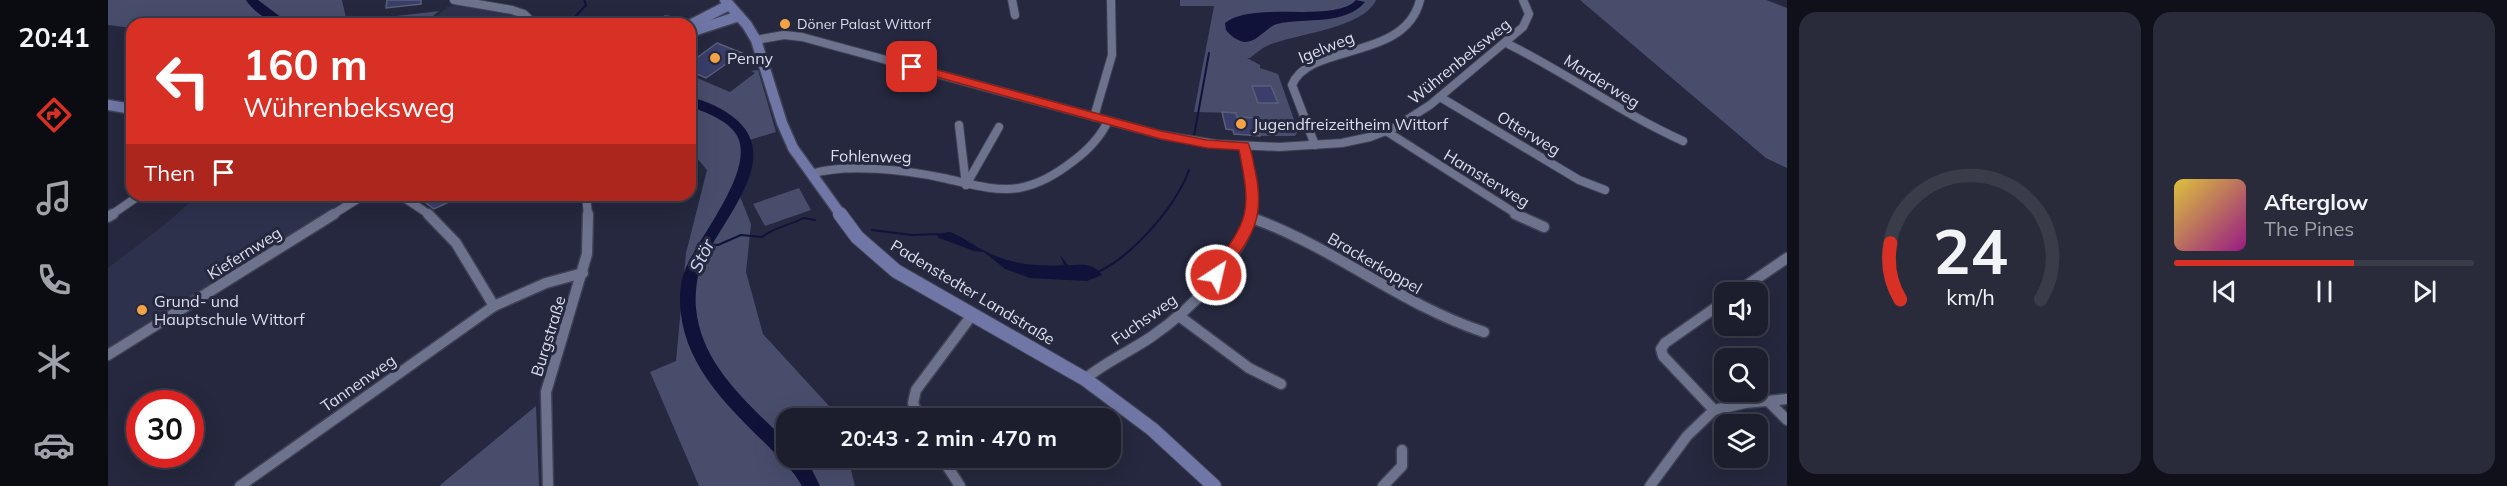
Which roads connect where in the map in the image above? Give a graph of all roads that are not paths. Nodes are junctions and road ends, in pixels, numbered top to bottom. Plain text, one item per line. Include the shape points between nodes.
1 (454, 0) edge
2 (1012, 0) edge
3 (1111, 0) edge
4 (1420, 0) edge
5 (1523, 0) edge
6 (727, 2) edge
7 (1015, 15) dead end
8 (739, 16) junction
9 (528, 18) edge
10 (696, 21) edge
11 (696, 30) edge
12 (756, 40) junction
13 (1506, 43) junction
14 (1440, 97) junction
15 (108, 105) edge
16 (126, 108) edge
17 (1094, 117) junction
18 (1108, 121) junction
19 (958, 124) dead end
20 (999, 127) dead end
21 (1386, 131) junction
22 (1683, 141) dead end
23 (1315, 145) junction
24 (1244, 146) junction
25 (811, 174) junction
26 (966, 184) junction
27 (1605, 190) dead end
28 (131, 201) edge
29 (354, 201) edge
30 (409, 201) edge
31 (586, 201) edge
32 (108, 217) edge
33 (1252, 218) junction
34 (1544, 227) dead end
35 (1787, 258) edge
36 (583, 273) junction
37 (1752, 282) edge
38 (494, 306) junction
39 (1714, 309) edge
40 (972, 315) junction
41 (1179, 316) junction
42 (1484, 332) dead end
43 (108, 355) edge
44 (1085, 379) junction
45 (1281, 384) dead end
46 (1787, 399) edge
47 (1768, 401) joint
48 (1759, 402) edge
49 (915, 408) edge
50 (1714, 410) junction
51 (1787, 420) edge
52 (1402, 450) dead end
53 (948, 468) edge
54 (240, 486) edge
55 (548, 486) edge
56 (960, 486) edge
57 (1214, 486) edge
58 (1383, 486) edge
59 (1650, 486) edge

1 - 9 street via 512,10
2 - 7 street
3 - 17 street via 1112,55
4 - 23 street, Igelweg via 1414,20 1396,33 1296,75 1292,85
5 - 13 street, Wührenbeksweg via 1529,13 1527,23
6 - 8 street, Padenstedter Landstraße
6 - 10 street
8 - 11 street
8 - 12 street, Padenstedter Landstraße
12 - 17 street, Wührenbeksweg via 784,35 802,37
12 - 25 street, Padenstedter Landstraße via 782,123
13 - 14 street, Wührenbeksweg
13 - 22 street, Marderweg via 1553,66 1654,129
14 - 21 street, Wührenbeksweg via 1414,117
14 - 27 street, Otterweg via 1579,180
15 - 16 street
17 - 18 street, Wührenbeksweg
18 - 24 street, Wührenbeksweg via 1196,142
18 - 26 street, Fohlenweg via 1081,155 1041,182 1006,189
19 - 26 street
20 - 26 street
21 - 23 street, Wührenbeksweg
21 - 34 street, Hamsterweg via 1507,210
23 - 24 street, Wührenbeksweg
24 - 33 street, Fuchsweg via 1253,190
25 - 26 street, Fohlenweg via 827,169 897,170
25 - 40 street, Padenstedter Landstraße via 841,218 870,250 896,271
28 - 32 street
29 - 43 street, Kiefernweg
30 - 38 street via 430,214 459,243
31 - 36 street, Burgstraße via 589,232
33 - 41 street, Fuchsweg via 1216,275
33 - 42 street, Brackerkoppel via 1312,244 1440,318
35 - 37 street
36 - 38 street, Tannenweg via 546,283
36 - 55 street, Burgstraße via 546,392
38 - 54 street, Tannenweg
39 - 50 street via 1661,349
40 - 44 street, Padenstedter Landstraße
40 - 49 street via 916,390
41 - 44 street, Fuchsweg
41 - 45 street via 1249,368
44 - 57 street, Padenstedter Landstraße via 1164,437
46 - 47 street
47 - 51 street
48 - 50 street
50 - 59 street via 1680,445
52 - 58 street via 1402,466
53 - 56 street

